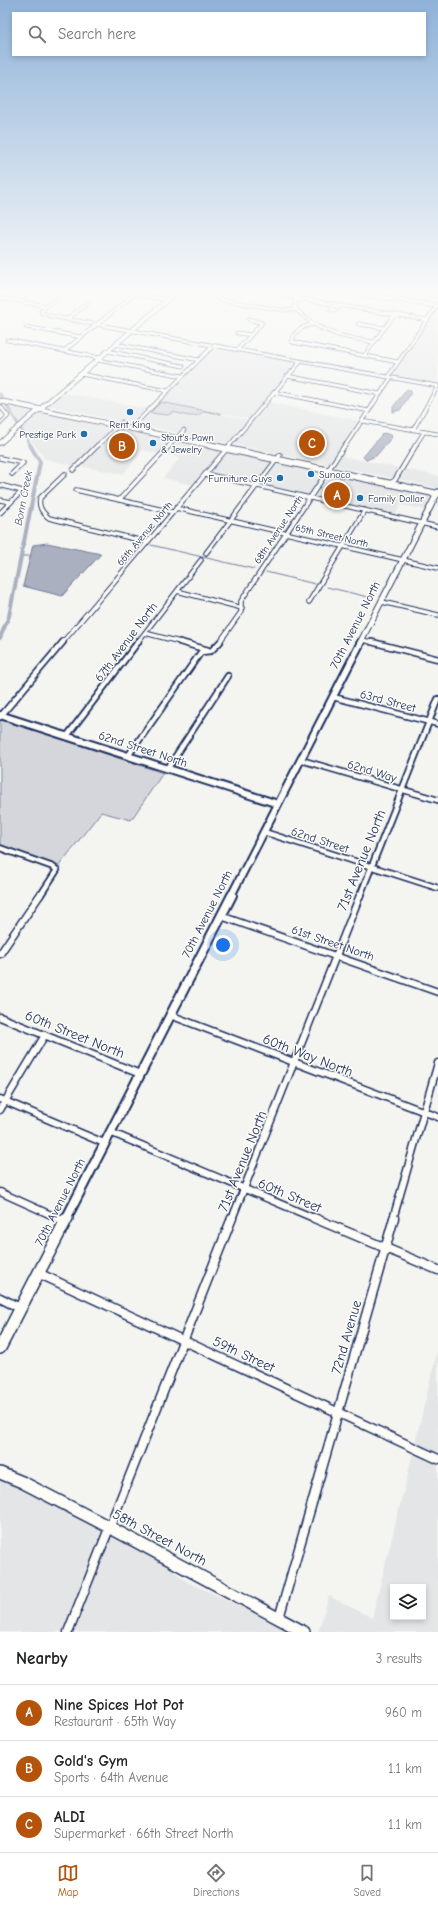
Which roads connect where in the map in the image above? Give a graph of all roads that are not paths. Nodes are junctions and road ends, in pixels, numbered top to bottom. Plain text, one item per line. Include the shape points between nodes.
1 (88, 368) edge
2 (144, 368) edge
3 (191, 368) edge
4 (294, 368) edge
5 (341, 368) edge
6 (394, 368) edge
7 (81, 374) junction
8 (183, 376) junction
9 (287, 376) junction
10 (391, 377) junction
11 (438, 386) edge
12 (168, 391) junction
13 (274, 392) junction
14 (380, 394) junction
15 (0, 397) edge
16 (0, 400) edge
17 (7, 400) junction
18 (0, 406) edge
19 (42, 408) junction
20 (369, 411) junction
21 (362, 421) junction
22 (0, 424) edge
23 (120, 424) junction
24 (133, 427) junction
25 (184, 430) dead end
26 (413, 430) junction
27 (424, 432) junction
28 (438, 434) edge
29 (177, 436) junction
30 (0, 442) edge
31 (228, 447) junction
32 (278, 457) junction
33 (0, 458) edge
34 (330, 468) junction
35 (73, 470) dead end
36 (12, 474) dead end
37 (65, 474) dead end
38 (205, 474) junction
39 (396, 480) junction
40 (390, 483) junction
41 (0, 485) edge
42 (256, 486) junction
43 (76, 490) dead end
44 (438, 492) edge
45 (310, 498) junction
46 (0, 500) edge
47 (119, 500) junction
48 (11, 502) junction
49 (176, 508) junction
50 (365, 510) junction
51 (172, 512) junction
52 (0, 513) edge
53 (230, 520) junction
54 (422, 523) junction
55 (438, 526) edge
56 (286, 533) junction
57 (147, 542) junction
58 (343, 546) junction
59 (206, 553) dead end
60 (201, 560) dead end
61 (403, 560) junction
62 (438, 568) edge
63 (177, 591) junction
64 (309, 602) dead end
65 (382, 602) junction
66 (242, 608) junction
67 (438, 616) edge
68 (145, 633) junction
69 (362, 640) junction
70 (211, 651) junction
71 (438, 659) edge
72 (228, 676) dead end
73 (333, 697) junction
74 (438, 699) edge
75 (0, 716) edge
76 (429, 722) junction
77 (438, 724) edge
78 (67, 736) junction
79 (128, 756) junction
80 (301, 760) junction
81 (168, 768) junction
82 (402, 790) junction
83 (438, 800) edge
84 (278, 804) junction
85 (264, 832) junction
86 (0, 848) edge
87 (372, 867) junction
88 (438, 888) edge
89 (221, 916) junction
90 (0, 954) edge
91 (336, 955) junction
92 (438, 992) edge
93 (170, 1015) junction
94 (0, 1017) edge
95 (45, 1035) junction
96 (294, 1062) junction
97 (438, 1063) edge
98 (140, 1074) junction
99 (3, 1100) edge
100 (0, 1110) edge
101 (424, 1112) junction
102 (438, 1117) edge
103 (110, 1132) junction
104 (104, 1143) junction
105 (244, 1188) junction
106 (0, 1192) edge
107 (65, 1221) junction
108 (385, 1248) junction
109 (438, 1270) edge
110 (38, 1272) junction
111 (0, 1298) edge
112 (20, 1308) junction
113 (184, 1341) junction
114 (0, 1348) edge
115 (338, 1412) junction
116 (438, 1459) edge
117 (0, 1473) edge
118 (109, 1527) junction
119 (279, 1619) junction
120 (68, 1632) edge
121 (304, 1632) edge

1 - 7 street
2 - 8 street
3 - 8 street
4 - 9 street, 66th Avenue North
5 - 10 street
6 - 10 street, 68th Avenue North
7 - 12 street
7 - 19 street
8 - 12 street
9 - 13 street, 66th Avenue North
9 - 14 street
10 - 11 street
10 - 14 street, 68th Avenue North
11 - 26 street
12 - 24 street
13 - 20 street
13 - 31 street, 66th Avenue North
14 - 20 street, 68th Avenue North
15 - 17 main road
16 - 17 main road
17 - 19 main road
18 - 22 street via 8,416
19 - 23 main road
19 - 30 street
20 - 21 street, 68th Avenue North
21 - 26 street
21 - 34 street, 68th Avenue North
23 - 24 main road
23 - 35 street
24 - 29 main road
25 - 29 street
26 - 27 street
27 - 28 street
27 - 39 street
29 - 31 main road
29 - 47 street
31 - 32 main road
31 - 38 street, 66th Avenue North
32 - 34 main road
32 - 42 street
33 - 36 street via 23,463
34 - 39 main road
34 - 40 main road
34 - 45 street, 68th Avenue North
37 - 57 street via 39,501 42,512 49,518
38 - 42 street
38 - 49 street, 66th Avenue North
39 - 40 street
39 - 44 main road
40 - 44 main road
41 - 48 street via 22,491
42 - 45 street
42 - 53 street
43 - 47 street
44 - 54 street, 70th Avenue North
45 - 50 street
45 - 56 street, 68th Avenue North
46 - 48 street
47 - 51 street
48 - 52 street
49 - 51 street, 66th Avenue North
49 - 53 street, 65th Street North
50 - 54 street
50 - 58 street
51 - 57 street, 66th Avenue North
53 - 56 street, 65th Street North
53 - 59 street
54 - 55 street
54 - 61 street, 70th Avenue North
56 - 58 street, 65th Street North
56 - 66 street, 68th Avenue North via 241,601
57 - 75 street, 66th Avenue North
58 - 61 street, 65th Street North
58 - 64 street
60 - 63 street, 67th Avenue North
61 - 62 street, 65th Street North
61 - 65 street, 70th Avenue North
63 - 66 street
63 - 68 street, 67th Avenue North
65 - 67 street
65 - 69 street, 70th Avenue North
66 - 70 street, 68th Avenue North via 216,648
68 - 70 street
68 - 78 street, 67th Avenue North
69 - 71 street
69 - 73 street, 70th Avenue North
70 - 79 street, 68th Avenue North via 201,652
72 - 81 street
73 - 76 street, 63rd Street
73 - 80 street, 70th Avenue North
74 - 76 street, 71st Avenue North
75 - 78 street, 62nd Street North
76 - 77 street, 63rd Street
76 - 82 street, 71st Avenue North
78 - 79 street, 62nd Street North
79 - 81 street, 62nd Street North
80 - 82 street, 62nd Way
80 - 84 street, 70th Avenue North
81 - 84 street, 62nd Street North
82 - 83 street, 62nd Way
82 - 87 street, 71st Avenue North
84 - 85 street, 70th Avenue North
85 - 87 street, 62nd Street
85 - 89 street, 70th Avenue North
86 - 90 street via 57,870
87 - 88 street, 62nd Street
87 - 91 street, 71st Avenue North
89 - 91 street, 61st Street North
89 - 93 street, 70th Avenue North
91 - 92 street, 61st Street North
91 - 96 street, 71st Avenue North
93 - 96 street, 60th Way North
93 - 98 street, 70th Avenue North
94 - 95 street, 60th Street North
95 - 98 street, 60th Street North
95 - 99 street
96 - 101 street, 60th Way North
96 - 105 street, 71st Avenue North
97 - 101 street, 72nd Avenue
98 - 103 street, 70th Avenue North
99 - 100 street
99 - 104 street
101 - 102 street, 60th Way North
101 - 108 street, 72nd Avenue
103 - 104 street, 70th Avenue North
103 - 105 street, 60th Street
104 - 107 street, 70th Avenue North
105 - 108 street, 60th Street
105 - 113 street, 71st Avenue North
106 - 107 street
107 - 110 street, 70th Avenue North
108 - 109 street, 60th Street
108 - 115 street, 72nd Avenue
110 - 112 street, 70th Avenue North
110 - 113 street, 59th Street
111 - 112 street
112 - 114 street, 70th Avenue North
113 - 115 street, 59th Street
113 - 118 street, 71st Avenue North
115 - 116 street, 59th Street
115 - 119 street, 72nd Avenue
117 - 118 street, 58th Street North
118 - 119 street, 58th Street North
118 - 120 street, 71st Avenue North
119 - 121 street, 58th Street North

